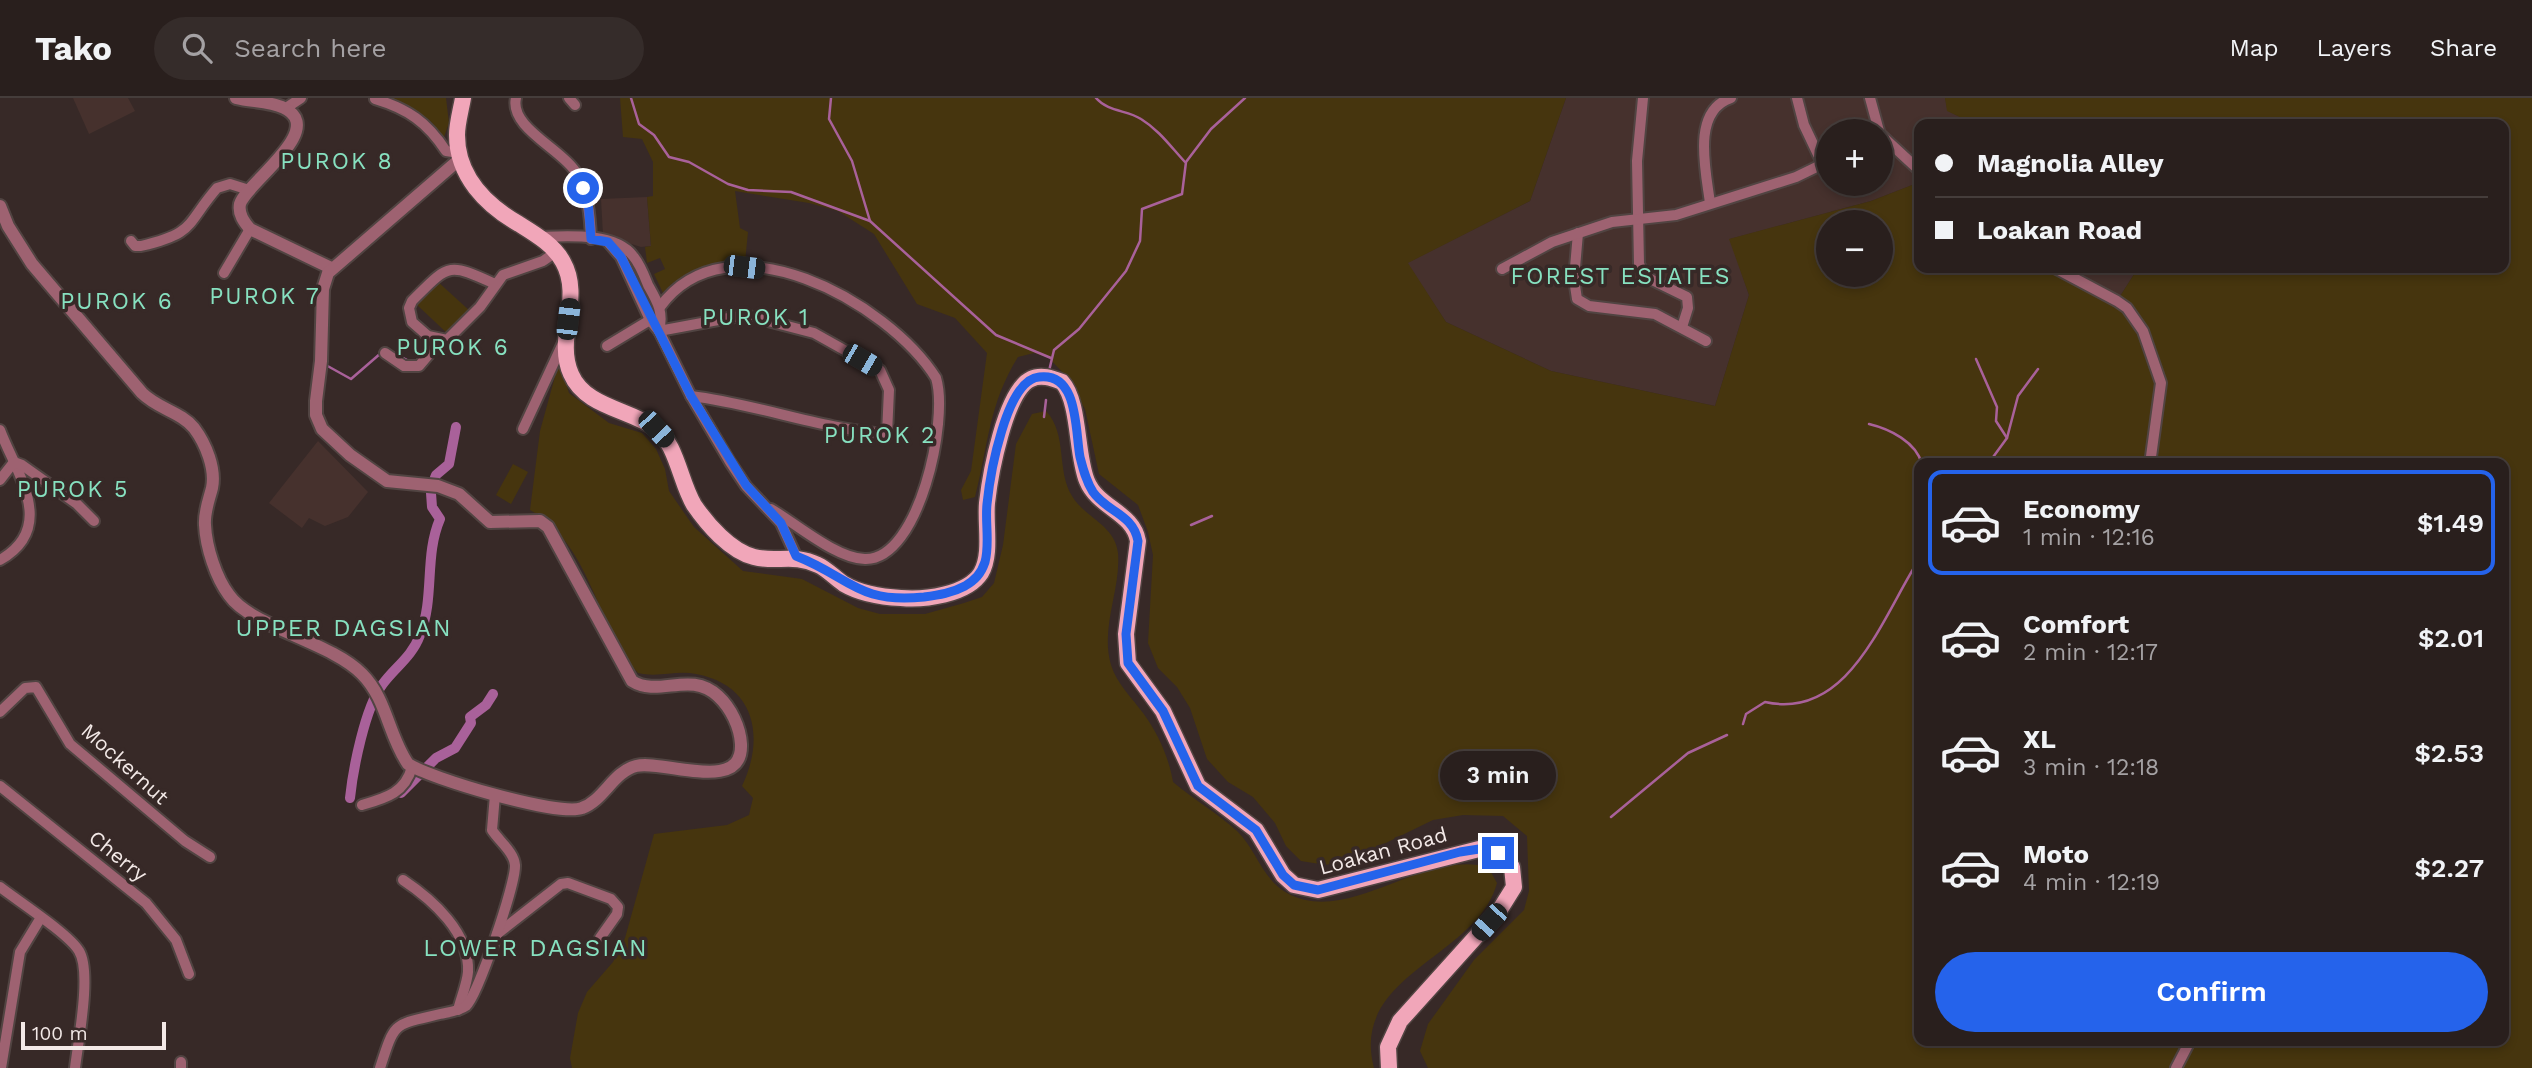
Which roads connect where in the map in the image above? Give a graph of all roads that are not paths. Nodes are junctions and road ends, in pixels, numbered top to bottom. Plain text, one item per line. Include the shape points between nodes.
1 (236, 98) edge
2 (301, 98) edge
3 (463, 98) edge
4 (516, 98) edge
5 (1643, 98) edge
6 (1731, 98) edge
7 (1797, 98) edge
8 (1870, 98) edge
9 (375, 99) edge
10 (286, 108) junction
11 (1875, 119) edge
12 (1893, 145) edge
13 (1816, 146) edge
14 (460, 156) junction
15 (1914, 165) edge
16 (1816, 167) edge
17 (249, 190) junction
18 (1710, 203) junction
19 (0, 206) edge
20 (1636, 218) junction
21 (250, 229) junction
22 (1578, 233) junction
23 (540, 237) junction
24 (591, 239) junction
25 (131, 241) dead end
26 (608, 242) junction
27 (556, 252) junction
28 (331, 268) junction
29 (1502, 269) dead end
30 (224, 273) dead end
31 (2064, 273) edge
32 (495, 284) junction
33 (660, 307) junction
34 (650, 320) junction
35 (1682, 327) junction
36 (659, 331) junction
37 (566, 334) junction
38 (441, 340) junction
39 (1706, 341) dead end
40 (607, 346) dead end
41 (385, 353) dead end
42 (691, 396) junction
43 (523, 429) dead end
44 (0, 430) edge
45 (2151, 458) edge
46 (14, 462) junction
47 (0, 480) edge
48 (771, 509) junction
49 (94, 521) dead end
50 (796, 556) junction
51 (0, 560) edge
52 (0, 712) edge
53 (412, 767) junction
54 (0, 786) edge
55 (495, 794) junction
56 (362, 805) dead end
57 (210, 857) dead end
58 (403, 880) dead end
59 (0, 887) edge
60 (40, 919) junction
61 (497, 934) junction
62 (600, 937) dead end
63 (189, 974) dead end
64 (458, 1010) junction
65 (2187, 1046) edge
66 (1, 1068) edge
67 (75, 1068) edge
68 (380, 1068) edge
69 (1389, 1068) edge
70 (2176, 1068) edge

1 - 10 street
2 - 10 street
3 - 14 main road, Loakan Road via 457,133
4 - 24 street via 515,110 524,124 576,173 588,200
5 - 20 street
6 - 18 street via 1713,106 1708,114 1705,152
7 - 13 street
8 - 11 street
9 - 14 street via 416,116 446,151
10 - 17 street via 296,122 293,138
12 - 15 street
14 - 23 main road, Loakan Road via 466,174 484,198
14 - 28 street
16 - 18 street
17 - 21 street via 240,208
17 - 25 street via 230,184 217,188 184,232 141,246
18 - 20 street via 1676,215
19 - 53 street via 32,264 142,393 194,428 211,463 206,535 228,593 252,615 311,642 360,672 377,693 402,755
20 - 22 street
20 - 35 street via 1641,272 1687,297
21 - 28 street
21 - 30 street
22 - 29 street via 1538,248
22 - 35 street via 1577,299 1589,306 1655,314
23 - 24 street
23 - 27 main road, Loakan Road
24 - 26 street
26 - 33 street via 633,256
26 - 34 street via 621,257
27 - 32 street via 534,265 510,271
27 - 37 main road, Loakan Road via 569,278
28 - 55 street via 323,289 316,401 316,415 327,435 387,481 438,486 459,494 490,522 540,521 548,527 628,676 643,686 693,684 710,690 730,711 741,740 739,757 726,770 699,772 638,765 578,810
31 - 45 street via 2127,308 2143,331 2161,383
32 - 38 street via 459,331
32 - 38 street via 454,268 438,274 409,307 411,321 428,336
33 - 36 street
33 - 48 street via 678,285 709,272 744,267 792,274 833,290 869,312 900,336 936,378 934,459 906,530 891,550 876,559 858,559
34 - 36 street
34 - 40 street
35 - 39 street
36 - 42 street
36 - 42 street via 745,315 814,333 880,370 889,390 887,434 833,426 736,401
37 - 43 street
37 - 50 main road, Loakan Road via 566,361 577,385 656,429 667,440 684,487 712,528 755,557
38 - 41 street via 419,366 404,366
42 - 48 street via 746,485
44 - 46 street
46 - 47 street
46 - 49 street
46 - 51 street via 27,489 27,530 21,545
48 - 50 street
50 - 69 main road, Loakan Road via 877,596 905,599 946,594 972,581 980,575 985,560 987,504 1008,411 1025,383 1050,378 1062,382 1070,395 1083,470 1093,492 1136,531 1126,653 1134,673 1163,711 1198,786 1256,830 1283,875 1306,890 1335,888 1479,849 1498,853 1512,867 1514,887 1500,911 1400,1021 1388,1047
52 - 57 street, Mockernut via 25,688 36,687 70,744 184,841
53 - 55 street
53 - 56 street via 401,790
54 - 63 street, Cherry via 146,903 176,940
55 - 61 street via 492,830 512,856 515,869
58 - 64 street via 441,911 458,935 468,973
59 - 60 street
60 - 66 street via 20,952
60 - 67 street via 82,955
61 - 62 street via 568,883 611,899 618,907
61 - 64 street via 470,1001
64 - 68 street via 398,1025
65 - 70 street

